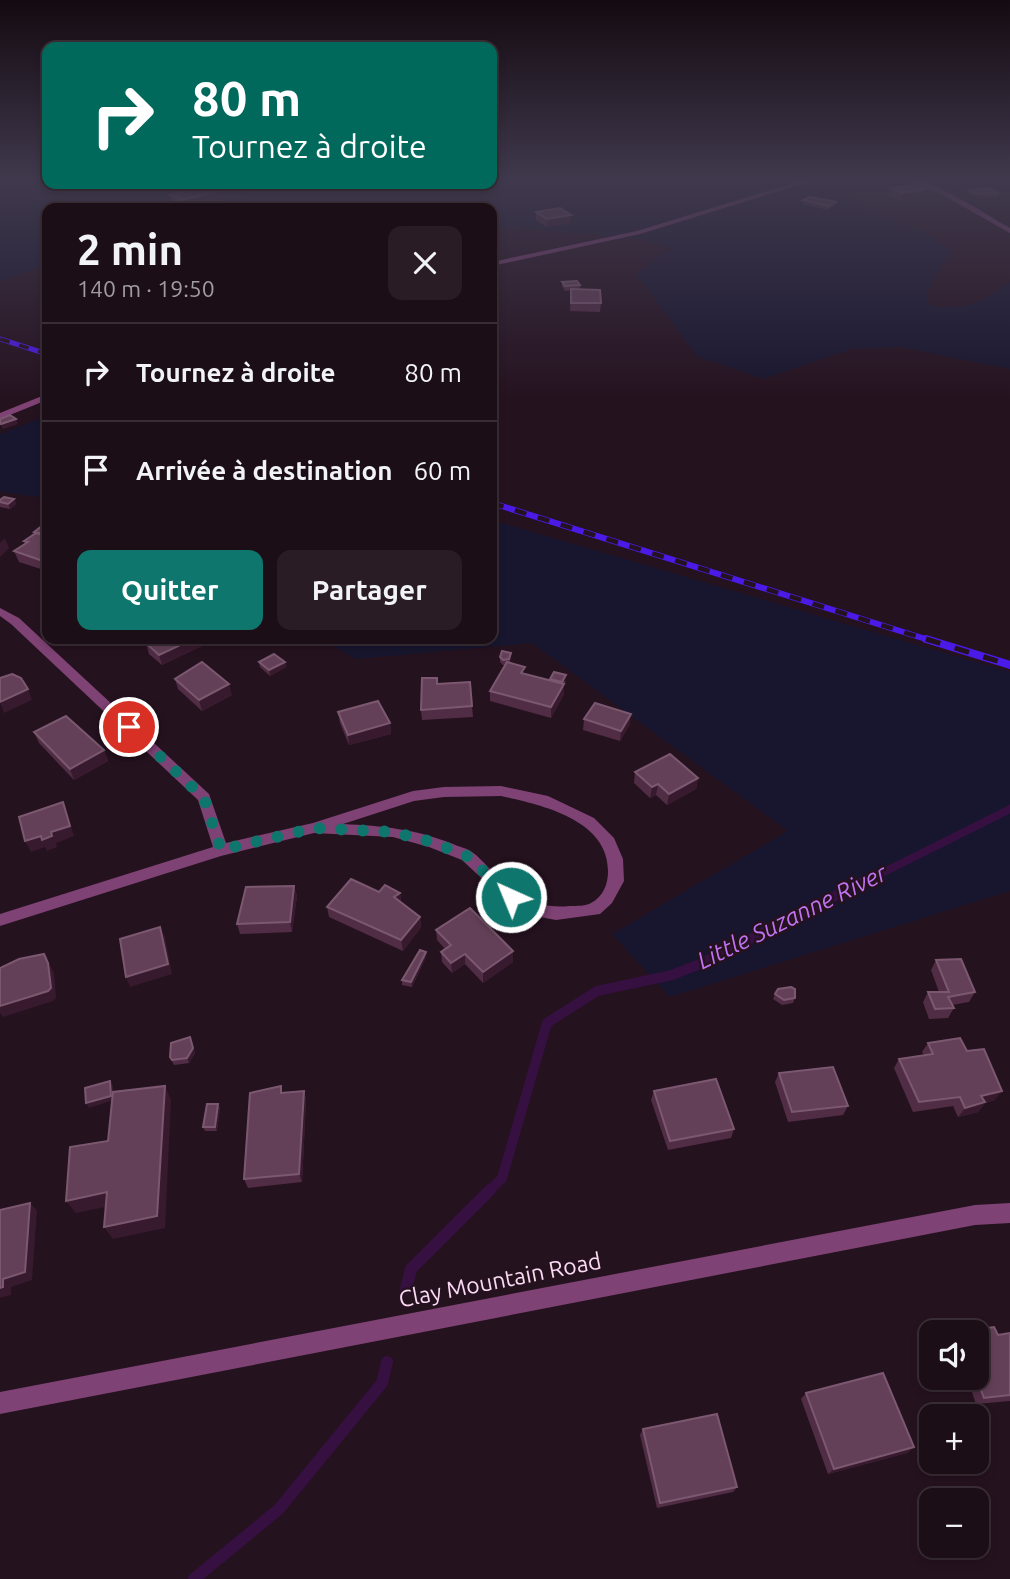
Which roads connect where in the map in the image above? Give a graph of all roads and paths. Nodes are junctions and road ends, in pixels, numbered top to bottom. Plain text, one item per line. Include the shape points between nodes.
1 (550, 252) edge
2 (497, 263) edge
3 (42, 399) edge
4 (0, 416) edge
5 (0, 611) edge
6 (314, 828) junction
7 (221, 850) junction
8 (0, 919) edge
9 (1010, 1213) edge
10 (0, 1403) edge

1 - 2 street
3 - 4 street
5 - 7 street via 204,798
6 - 6 street via 393,832 432,842 467,856 531,910 556,914 594,910 607,899 616,881 616,859 607,838 589,822 543,800 501,791 413,796
6 - 7 street
7 - 8 street
9 - 10 street, Clay Mountain Road via 961,1217

